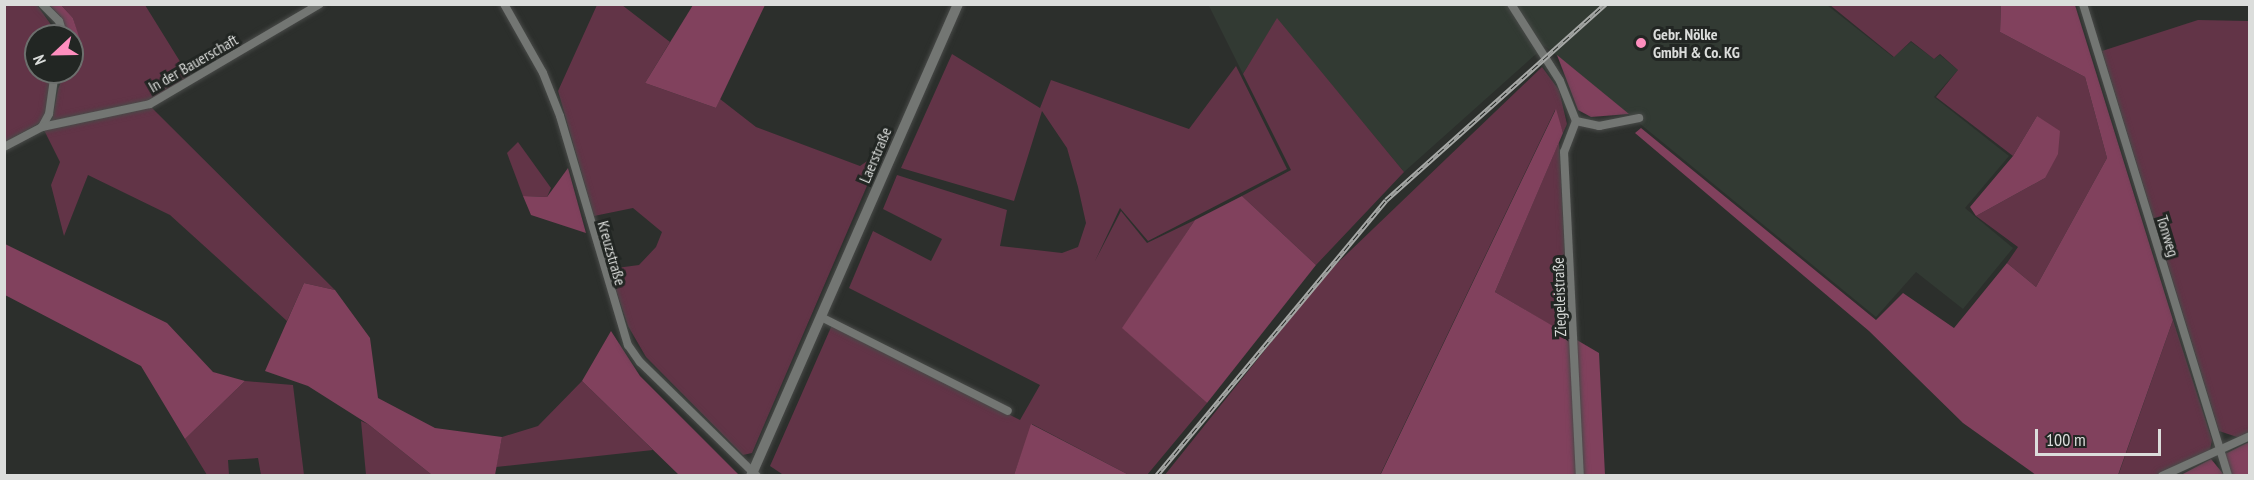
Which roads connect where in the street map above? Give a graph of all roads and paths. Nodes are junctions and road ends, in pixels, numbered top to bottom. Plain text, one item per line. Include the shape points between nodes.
1 (42, 4) edge
2 (320, 4) edge
3 (504, 4) edge
4 (958, 4) edge
5 (1511, 4) edge
6 (2083, 4) edge
7 (60, 24) edge
8 (53, 84) edge
9 (1639, 118) dead end
10 (1576, 121) junction
11 (42, 127) junction
12 (4, 147) edge
13 (821, 317) junction
14 (1008, 411) dead end
15 (2250, 436) edge
16 (2220, 449) junction
17 (754, 474) edge
18 (1580, 476) edge
19 (2162, 476) edge
20 (2228, 476) edge

1 - 7 street
2 - 11 street, In der Bauerschaft via 150,104
3 - 17 street, Kreuzstraße via 543,74 560,116 628,345
4 - 13 main road, Laerstraße
5 - 10 street via 1560,81
6 - 16 street, Tonweg
8 - 11 street via 49,114
9 - 10 street via 1599,126
10 - 18 street, Ziegeleistraße via 1564,152
11 - 12 street, In der Bauerschaft
13 - 14 street
13 - 17 main road, Laerstraße
15 - 16 street
16 - 19 street
16 - 20 street, Tonweg

